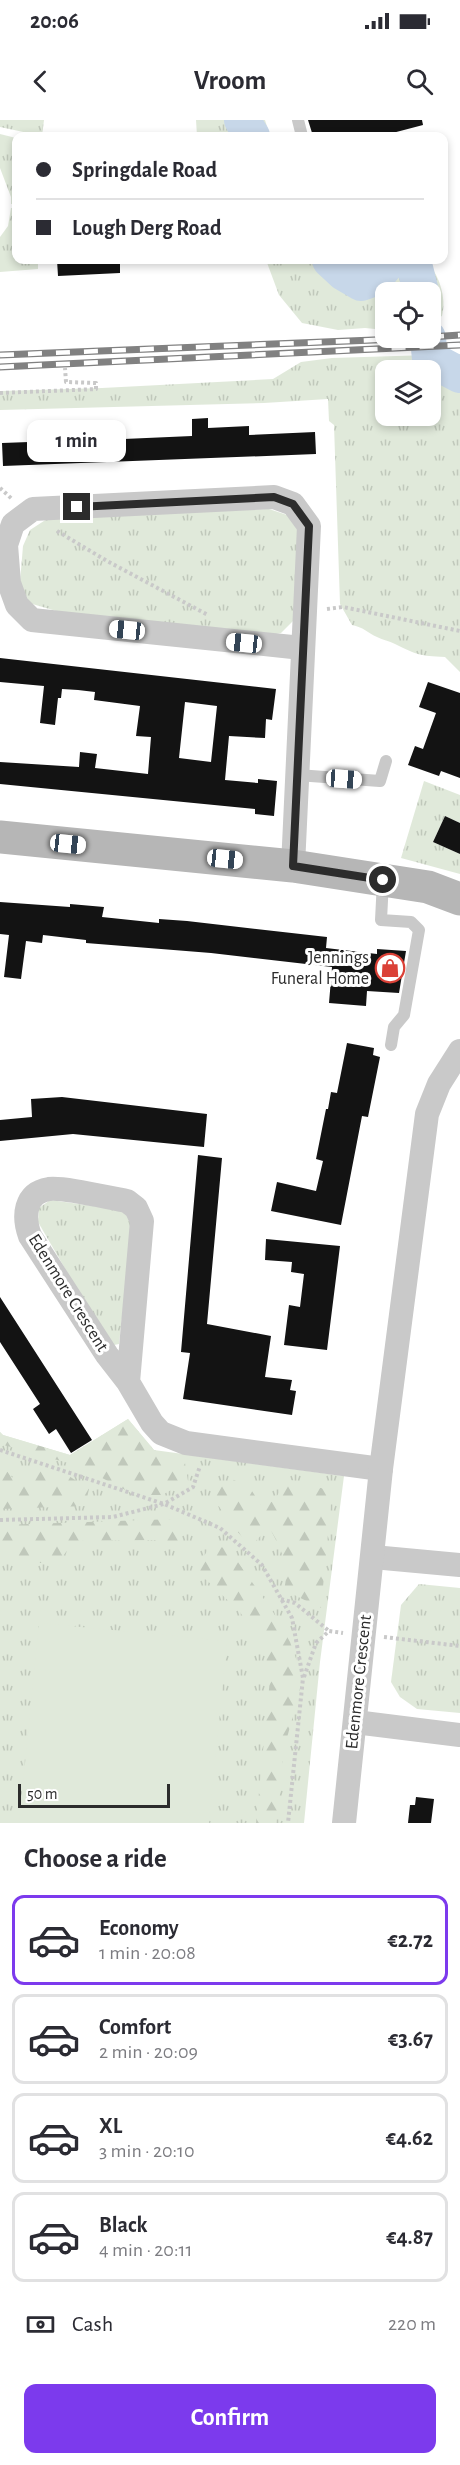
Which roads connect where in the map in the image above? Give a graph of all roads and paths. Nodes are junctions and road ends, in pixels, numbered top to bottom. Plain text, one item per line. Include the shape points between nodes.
1 (65, 368) dead end
2 (0, 393) edge
3 (0, 488) edge
4 (28, 513) junction
5 (305, 611) junction
6 (460, 631) edge
7 (222, 641) junction
8 (302, 648) junction
9 (386, 761) dead end
10 (297, 775) junction
11 (0, 837) edge
12 (293, 866) junction
13 (383, 880) junction
14 (460, 899) edge
15 (391, 1045) dead end
16 (460, 1051) edge
17 (128, 1382) junction
18 (206, 1446) junction
19 (0, 1450) edge
20 (381, 1469) junction
21 (164, 1504) junction
22 (0, 1520) edge
23 (373, 1557) junction
24 (460, 1565) edge
25 (281, 1599) junction
26 (329, 1631) dead end
27 (355, 1722) junction
28 (460, 1735) edge
29 (288, 1823) edge
30 (344, 1823) edge

1 - 2 path via 66,382 96,383 96,389
3 - 4 path
4 - 5 street via 33,509 274,497 293,504 309,526
4 - 7 path via 210,616 218,625
4 - 7 street via 13,524 6,545 9,583 17,605 32,620
5 - 6 path via 343,608
5 - 8 street
7 - 8 street
8 - 10 street
9 - 10 lane via 380,782
10 - 12 street
11 - 12 street
12 - 13 street
13 - 14 street via 428,887
13 - 15 lane via 381,920 411,922 420,930 404,1016 394,1027
16 - 20 street, Edenmore Crescent via 439,1084 427,1114
17 - 17 street, Edenmore Crescent via 30,1236 25,1214 28,1203 38,1192 51,1189 127,1201 136,1208 142,1221
17 - 18 street, Edenmore Crescent via 161,1433
18 - 20 street, Edenmore Crescent
18 - 21 path via 193,1488
19 - 21 path
20 - 23 street, Edenmore Crescent
21 - 22 path via 113,1517
21 - 25 path via 220,1528 262,1565
23 - 24 street
23 - 27 street, Edenmore Crescent
25 - 26 path via 295,1603
25 - 29 path via 292,1618 303,1677
27 - 28 street
27 - 30 street, Edenmore Crescent

